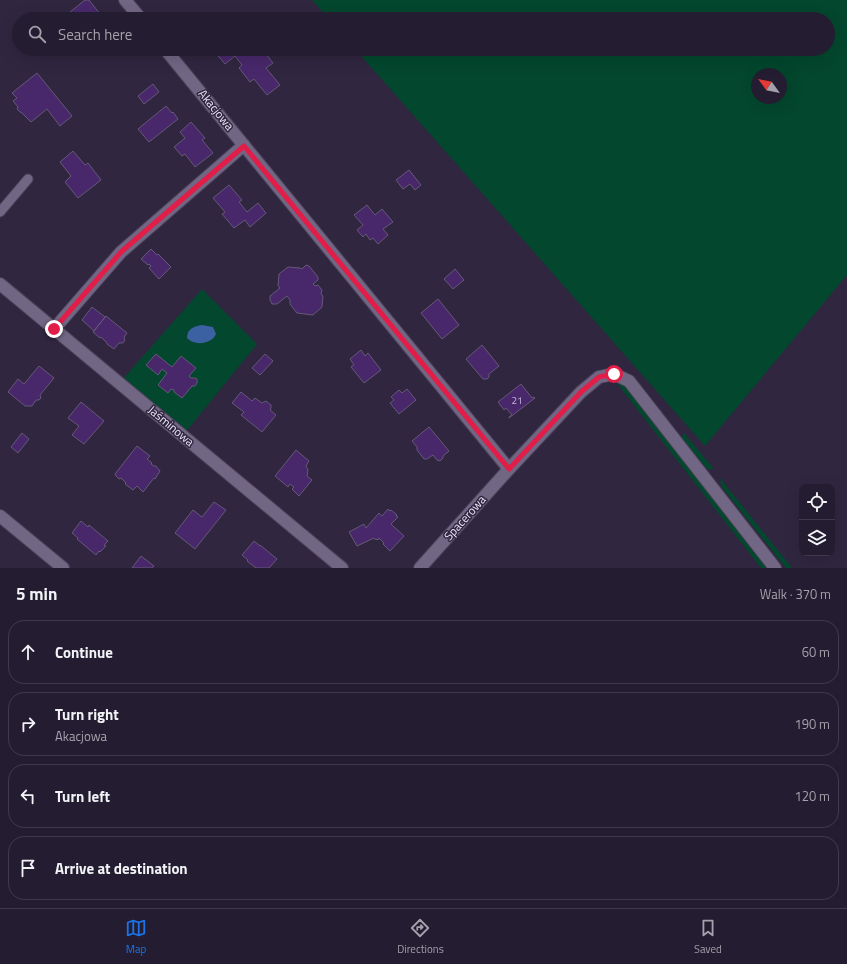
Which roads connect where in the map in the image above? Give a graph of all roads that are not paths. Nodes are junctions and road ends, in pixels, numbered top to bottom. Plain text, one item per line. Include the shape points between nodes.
1 (125, 0) edge
2 (135, 12) edge
3 (171, 56) edge
4 (244, 146) junction
5 (28, 179) dead end
6 (0, 212) edge
7 (0, 284) edge
8 (54, 329) junction
9 (509, 469) junction
10 (0, 516) edge
11 (64, 568) edge
12 (342, 568) edge
13 (420, 568) edge
14 (775, 568) edge

1 - 2 street
3 - 4 street, Akacjowa
4 - 8 street via 121,252
4 - 9 street, Akacjowa
5 - 6 lane
7 - 8 street, Jaśminowa
8 - 12 street, Jaśminowa
9 - 13 street, Spacerowa
9 - 14 street, Spacerowa via 581,392 599,377 614,374 628,382
10 - 11 street

